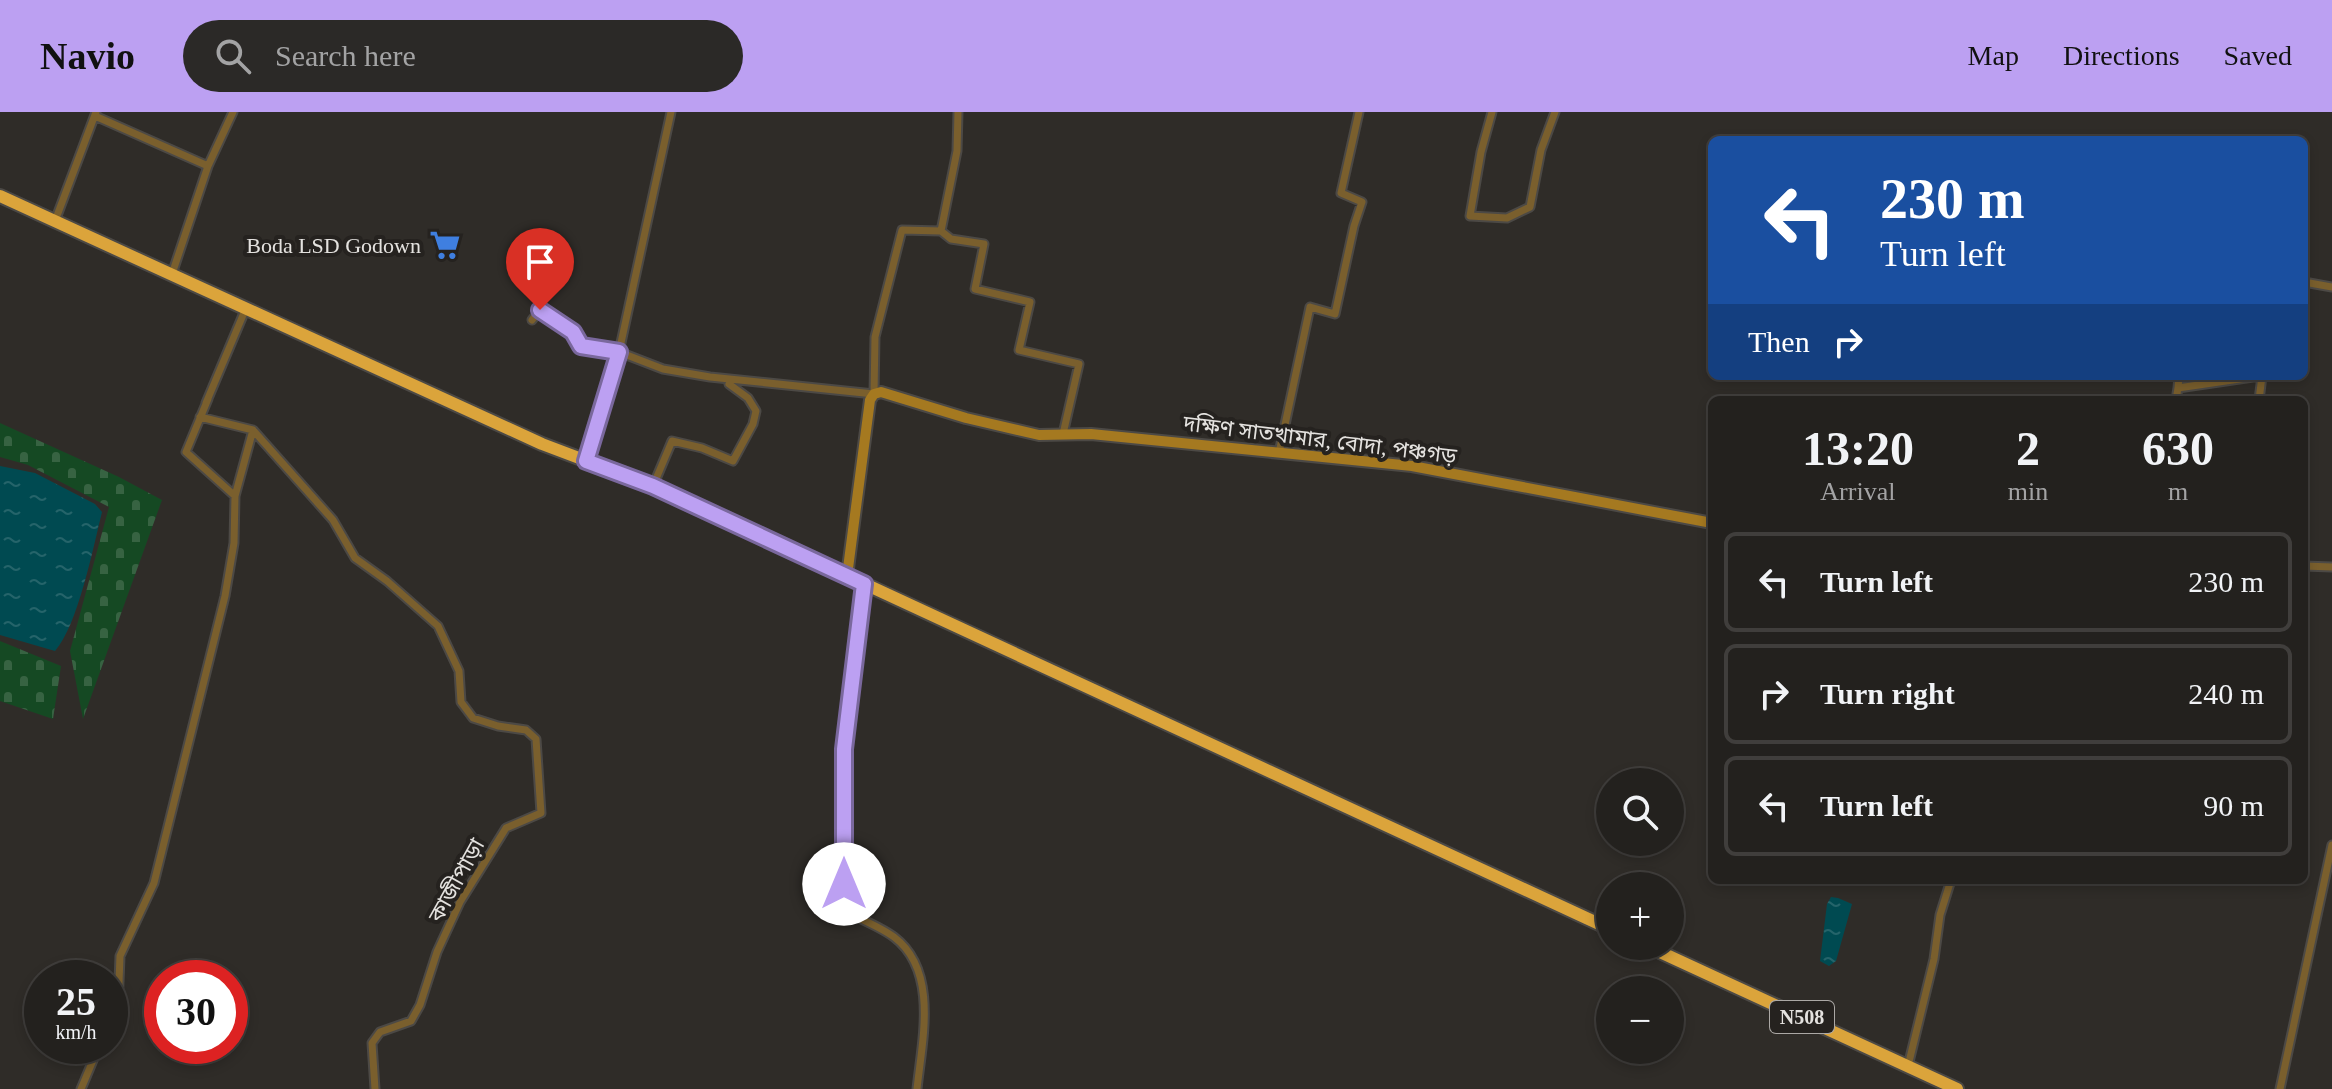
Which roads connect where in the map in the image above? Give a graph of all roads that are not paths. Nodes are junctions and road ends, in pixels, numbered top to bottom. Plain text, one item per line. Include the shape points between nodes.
1 (233, 112) edge
2 (671, 112) edge
3 (958, 112) edge
4 (1359, 112) edge
5 (1492, 112) edge
6 (1555, 112) edge
7 (95, 114) edge
8 (208, 166) junction
9 (0, 196) edge
10 (55, 221) junction
11 (941, 231) junction
12 (172, 274) junction
13 (2308, 283) edge
14 (2332, 287) edge
15 (246, 308) junction
16 (532, 320) dead end
17 (619, 352) junction
18 (2179, 380) edge
19 (2233, 380) edge
20 (729, 384) dead end
21 (2178, 388) junction
22 (874, 394) junction
23 (2177, 396) edge
24 (208, 399) junction
25 (253, 430) junction
26 (1063, 434) junction
27 (1279, 453) junction
28 (586, 461) junction
29 (653, 486) junction
30 (235, 496) junction
31 (1708, 522) edge
32 (2308, 566) edge
33 (2332, 567) edge
34 (847, 576) junction
35 (864, 584) junction
36 (2332, 845) edge
37 (1950, 884) edge
38 (2320, 897) junction
39 (2332, 898) edge
40 (1596, 923) edge
41 (120, 960) edge
42 (1677, 960) edge
43 (91, 1064) edge
44 (1908, 1066) junction
45 (81, 1089) edge
46 (375, 1089) edge
47 (917, 1089) edge
48 (1957, 1089) edge
49 (2280, 1089) edge

1 - 8 street
2 - 17 street
3 - 11 street via 957,151
4 - 27 street via 1341,193 1362,202 1335,314 1310,307
5 - 6 street via 1470,216 1507,218 1530,207
7 - 8 street
7 - 10 street
8 - 12 street
9 - 10 highway
10 - 12 highway
11 - 22 street via 902,230 875,337
11 - 26 street via 951,239 984,244 975,289 1030,302 1019,350 1079,364
12 - 15 highway
13 - 14 street
15 - 24 street
15 - 28 highway
16 - 17 street, দক্ষিণ সাতখামার, বোদা, পঞ্চগড় via 540,310 573,332 581,346
17 - 22 street, দক্ষিণ সাতখামার, বোদা, পঞ্চগড় via 663,369 710,377
17 - 28 street
18 - 21 street
19 - 21 street
20 - 29 street via 756,411 733,461 672,441
21 - 23 street
22 - 26 street, দক্ষিণ সাতখামার, বোদা, পঞ্চগড় via 1039,435
22 - 34 street
24 - 25 street via 200,417
24 - 30 street via 186,452
25 - 30 street
25 - 46 street, কাজীপাড়া via 333,520 355,558 438,626 459,671 461,702 473,718 526,730 536,739 541,813 506,828 460,902 411,1021 380,1032 372,1043
26 - 27 street, দক্ষিণ সাতখামার, বোদা, পঞ্চগড়
27 - 31 street, দক্ষিণ সাতখামার, বোদা, পঞ্চগড় via 1412,466
28 - 29 highway
29 - 34 highway
30 - 41 street via 225,596 154,883
32 - 33 street
34 - 35 highway
35 - 40 highway
35 - 47 street via 844,749 844,911 893,936 916,964 925,1020
36 - 38 street
37 - 44 street
38 - 39 street
38 - 49 street
42 - 44 highway, N508
43 - 45 street
44 - 48 highway, N508

